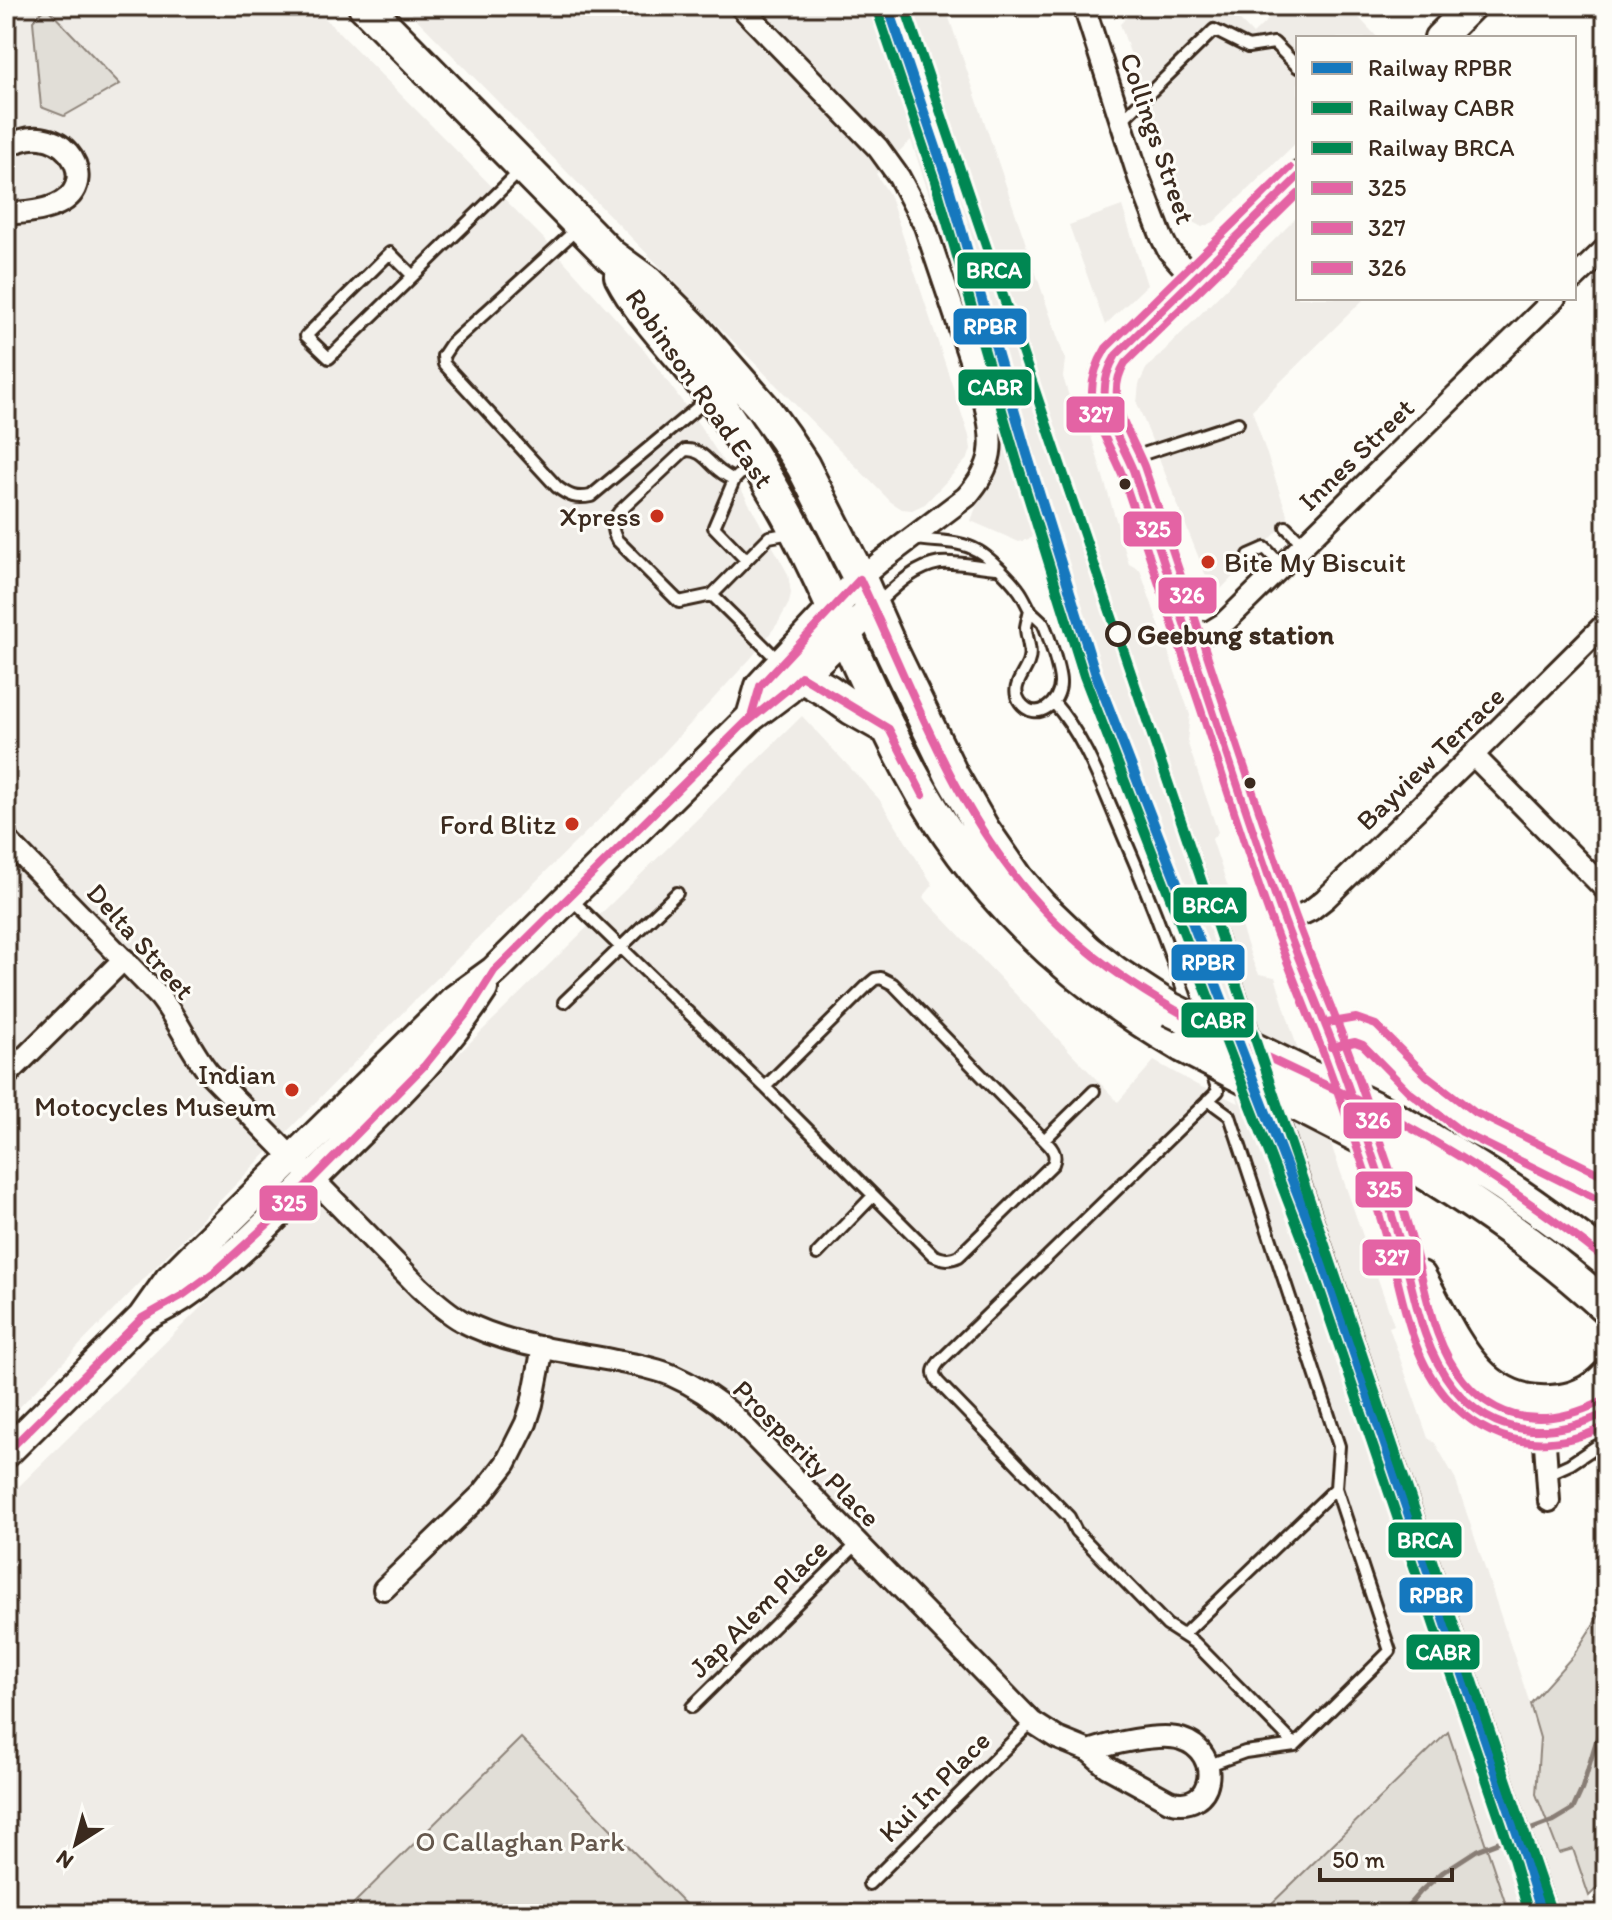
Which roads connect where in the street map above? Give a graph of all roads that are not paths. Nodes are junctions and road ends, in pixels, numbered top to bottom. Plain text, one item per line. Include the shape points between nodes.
1 (365, 6) edge
2 (740, 6) edge
3 (1471, 6) edge
4 (1088, 8) edge
5 (1441, 36) edge
6 (1296, 65) edge
7 (1121, 121) junction
8 (6, 148) edge
9 (524, 167) junction
10 (1296, 179) edge
11 (6, 214) edge
12 (581, 225) junction
13 (1606, 248) edge
14 (611, 256) junction
15 (413, 276) junction
16 (1576, 277) edge
17 (1194, 279) junction
18 (1553, 300) edge
19 (712, 396) junction
20 (1238, 423) dead end
21 (1129, 459) junction
22 (744, 470) junction
23 (1286, 527) dead end
24 (783, 535) junction
25 (912, 538) junction
26 (1304, 545) junction
27 (1249, 555) dead end
28 (746, 560) junction
29 (1282, 566) junction
30 (997, 568) junction
31 (867, 593) junction
32 (712, 595) junction
33 (1030, 609) junction
34 (838, 621) junction
35 (1606, 623) edge
36 (1190, 638) junction
37 (791, 670) junction
38 (1054, 703) junction
39 (889, 729) junction
40 (1473, 755) junction
41 (6, 839) edge
42 (1606, 890) edge
43 (677, 893) dead end
44 (569, 898) junction
45 (1284, 923) junction
46 (620, 948) junction
47 (124, 959) junction
48 (494, 971) junction
49 (564, 1002) dead end
50 (1329, 1035) junction
51 (1195, 1043) junction
52 (6, 1076) edge
53 (765, 1087) junction
54 (1094, 1091) dead end
55 (1208, 1100) junction
56 (1044, 1140) junction
57 (293, 1158) junction
58 (313, 1178) junction
59 (1606, 1190) edge
60 (873, 1196) junction
61 (1399, 1237) junction
62 (817, 1254) dead end
63 (1606, 1260) edge
64 (1606, 1307) edge
65 (142, 1318) junction
66 (543, 1347) junction
67 (1606, 1375) edge
68 (1542, 1401) junction
69 (1606, 1413) edge
70 (1543, 1431) junction
71 (1606, 1440) edge
72 (6, 1453) edge
73 (1548, 1474) junction
74 (1336, 1488) junction
75 (1549, 1501) dead end
76 (858, 1543) junction
77 (384, 1589) dead end
78 (1183, 1635) junction
79 (692, 1707) dead end
80 (1032, 1722) junction
81 (1295, 1745) junction
82 (1089, 1751) junction
83 (1209, 1765) junction
84 (869, 1884) dead end

1 - 9 main road, Robinson Road East
2 - 25 street via 878,148 899,177 925,226 985,404 991,425 984,474 966,497
3 - 5 main road
4 - 7 street, Collings Street
6 - 7 lane via 1274,43 1248,47 1214,30
7 - 17 street, Collings Street via 1162,238
8 - 11 street via 33,137 53,141 70,154 77,170 74,188 64,201
9 - 12 main road, Robinson Road East
9 - 15 lane
10 - 17 main road
12 - 14 main road, Robinson Road East
12 - 19 lane via 451,344 444,364 557,487 580,498 591,496
13 - 16 street
14 - 19 main road, Robinson Road East via 631,295
14 - 31 main road, Robinson Road East via 648,283 763,408 803,466
15 - 15 lane via 329,358 306,336 390,253
17 - 21 main road via 1116,355 1104,377 1103,397
18 - 26 street, Innes Street
19 - 22 main road, Robinson Road East
20 - 21 lane
21 - 36 main road
22 - 24 main road, Robinson Road East
22 - 28 lane via 714,527
22 - 32 lane via 720,472 701,453 685,450 612,521 617,540 679,602
23 - 26 lane
24 - 28 lane
24 - 34 main road, Robinson Road East
25 - 30 lane via 966,546
25 - 31 street
26 - 29 street, Innes Street
27 - 29 lane via 1265,548
28 - 32 lane
29 - 36 street, Innes Street via 1224,623
30 - 31 lane via 939,563
30 - 33 lane
31 - 34 main road
31 - 63 main road, Robinson Road East, bridge via 952,776 983,830 1040,906 1088,952 1170,1009 1430,1138 1538,1207
32 - 37 lane
33 - 38 lane via 1043,624 1059,672
33 - 38 lane via 1030,657 1017,694 1034,711
34 - 37 main road
34 - 39 main road, Robinson Road East
35 - 40 street, Bayview Terrace
36 - 45 main road
37 - 39 main road
37 - 44 main road via 787,690 751,717
38 - 51 lane via 1095,769 1153,906
39 - 51 main road, Robinson Road East via 948,836 1000,902 1089,985 1155,1030
40 - 42 street
40 - 45 street, Bayview Terrace via 1325,899
41 - 47 street, Delta Street
43 - 46 lane
44 - 46 lane
44 - 48 main road
45 - 50 main road
46 - 49 lane
46 - 53 lane
47 - 52 street
47 - 57 street, Delta Street via 169,1008 201,1063
48 - 57 main road via 454,1000
48 - 58 main road via 425,1065
50 - 59 street via 1356,1030 1370,1035 1452,1112
50 - 61 main road
51 - 55 lane via 1218,1091
51 - 64 main road, Robinson Road East, bridge via 1441,1181
53 - 56 lane via 881,978 893,984
53 - 60 lane
54 - 56 lane
55 - 74 lane via 1230,1116 1285,1281 1339,1446
55 - 78 lane via 939,1362 933,1375 1069,1517 1076,1531
56 - 60 lane via 1053,1149 1053,1164 952,1259 933,1255
57 - 58 street, Prosperity Place
57 - 65 main road via 169,1280
58 - 65 main road via 217,1270
58 - 66 street, Prosperity Place via 450,1314 494,1335
60 - 62 lane
61 - 68 main road via 1481,1373 1515,1397
61 - 70 main road via 1425,1331 1455,1389 1504,1425
65 - 72 main road
66 - 76 street, Prosperity Place via 646,1367 703,1392 733,1415
66 - 77 street via 529,1413 506,1463 482,1494
67 - 68 main road via 1577,1396
68 - 70 street
69 - 70 main road via 1575,1428
70 - 73 street
71 - 73 lane
73 - 75 street
74 - 78 lane
74 - 81 lane via 1390,1651
76 - 79 lane, Jap Alem Place
76 - 80 street, Prosperity Place
78 - 81 lane
80 - 82 street, Prosperity Place
80 - 84 lane, Kui In Place
81 - 83 lane via 1245,1752
82 - 83 street via 1110,1743 1176,1737 1199,1749
82 - 83 street, Prosperity Place via 1130,1781 1179,1804 1202,1795

